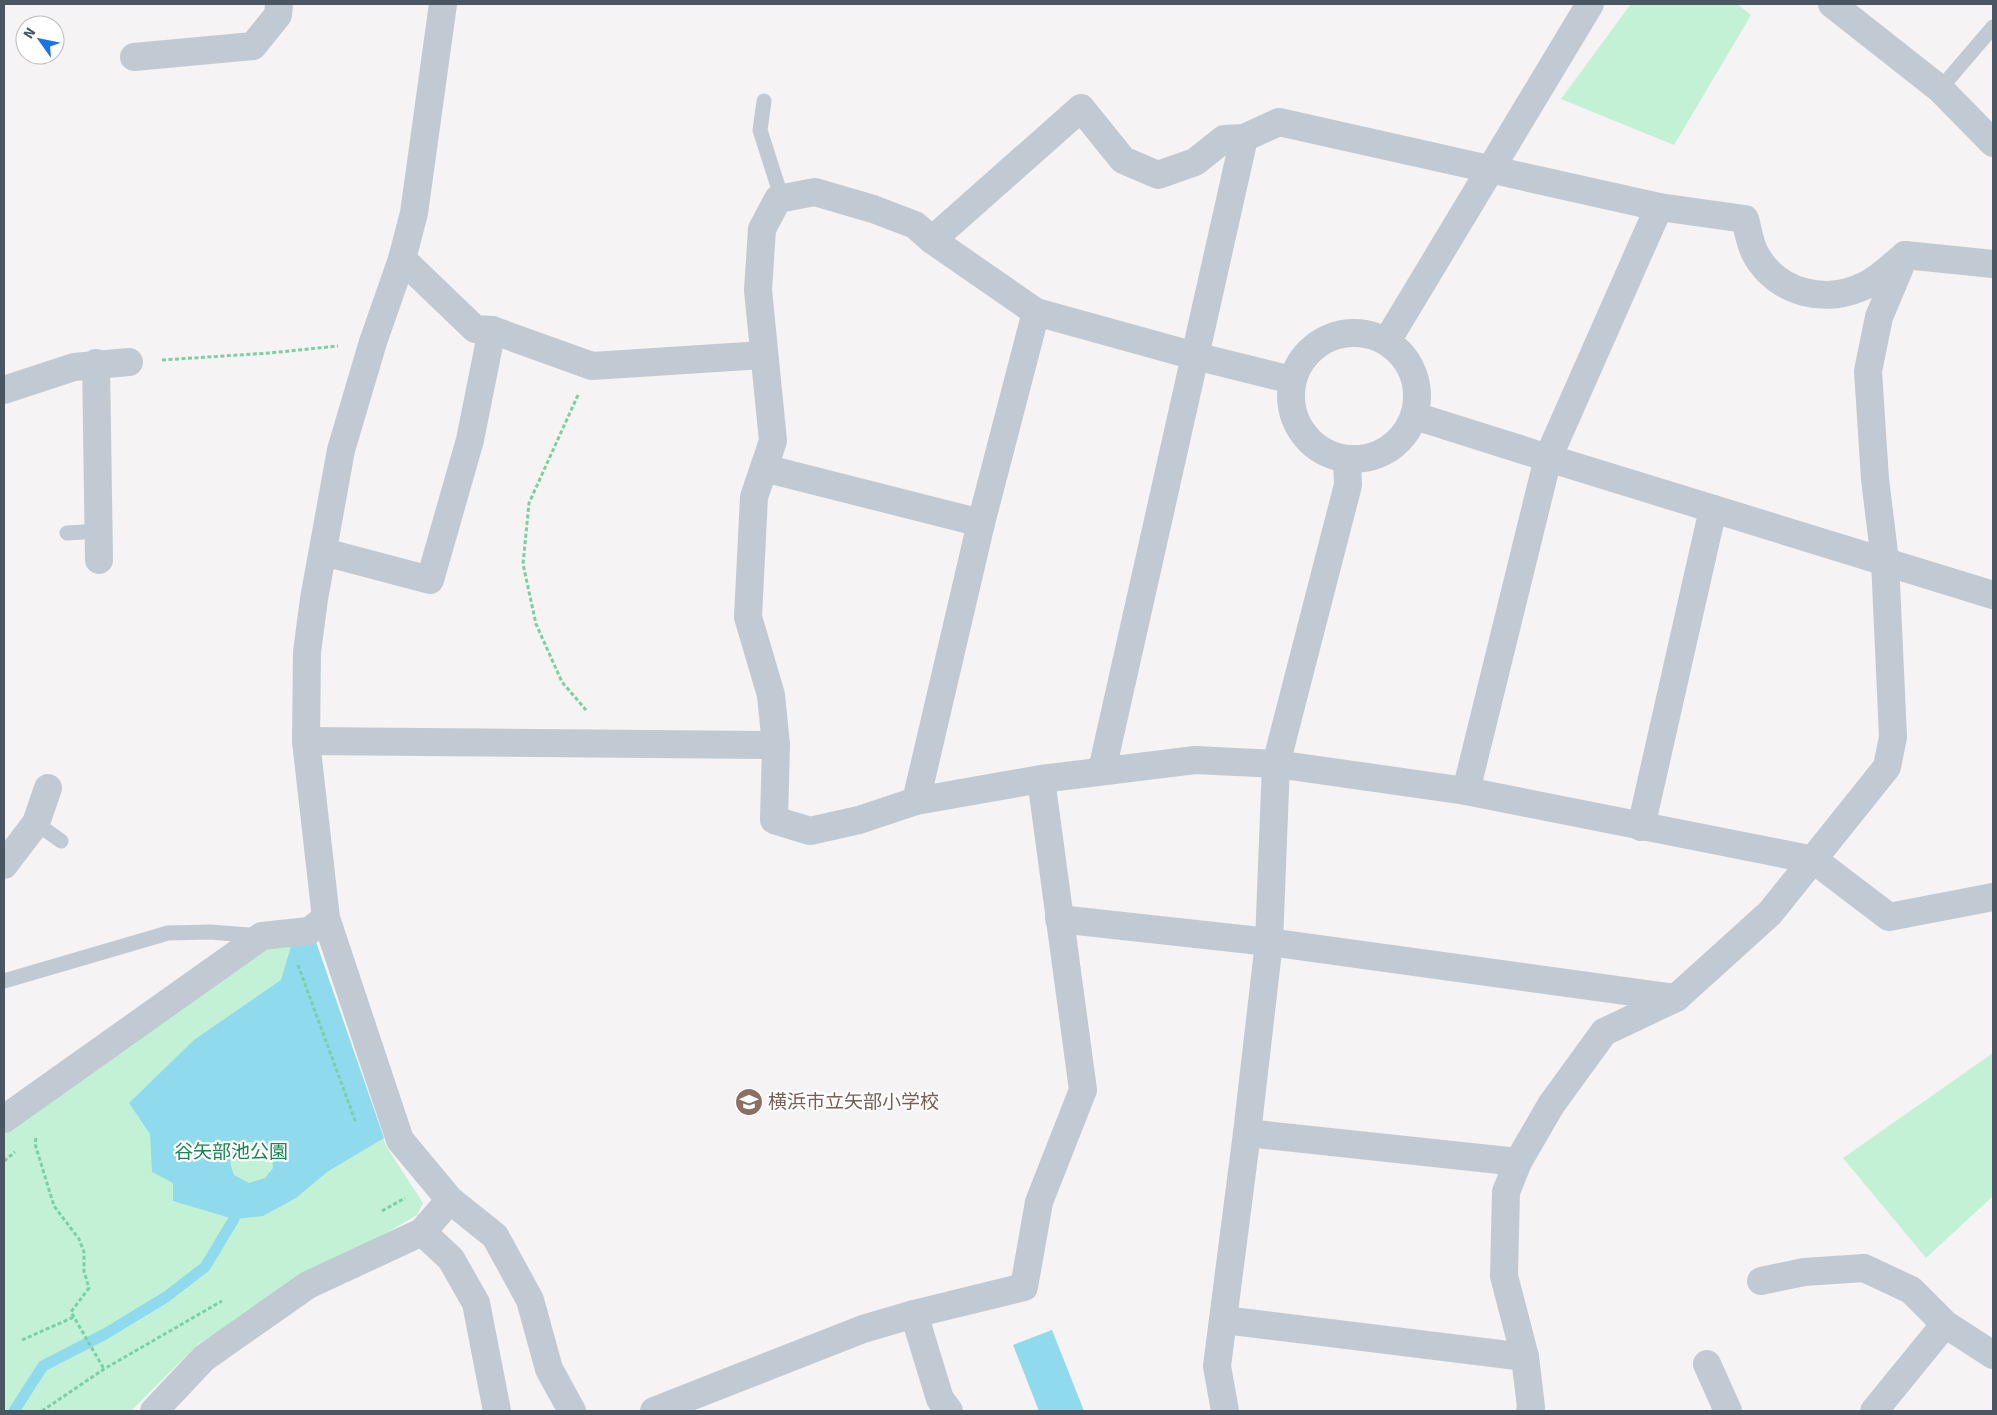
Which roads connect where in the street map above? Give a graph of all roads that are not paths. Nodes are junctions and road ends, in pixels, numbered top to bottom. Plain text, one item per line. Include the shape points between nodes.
1 (279, 4) edge
2 (443, 4) edge
3 (1588, 4) edge
4 (1841, 6) edge
5 (1993, 27) edge
6 (134, 57) dead end
7 (1940, 89) junction
8 (764, 101) dead end
9 (1244, 138) junction
10 (1993, 143) edge
11 (1490, 169) junction
12 (782, 199) junction
13 (1659, 206) junction
14 (932, 240) junction
15 (1905, 255) junction
16 (402, 259) junction
17 (1993, 264) edge
18 (1036, 312) junction
19 (492, 330) junction
20 (1387, 341) junction
21 (763, 355) junction
22 (1196, 356) junction
23 (129, 362) dead end
24 (96, 363) junction
25 (1292, 380) junction
26 (4, 390) edge
27 (1415, 416) junction
28 (1548, 458) junction
29 (1347, 460) junction
30 (764, 468) junction
31 (1714, 509) junction
32 (981, 523) junction
33 (99, 530) junction
34 (67, 533) dead end
35 (324, 552) junction
36 (99, 560) dead end
37 (1885, 562) junction
38 (1993, 595) edge
39 (306, 741) junction
40 (776, 745) junction
41 (1276, 764) junction
42 (1102, 770) junction
43 (1041, 779) junction
44 (48, 788) dead end
45 (1466, 792) junction
46 (916, 801) junction
47 (36, 823) junction
48 (1642, 827) junction
49 (61, 841) dead end
50 (1814, 860) junction
51 (4, 865) edge
52 (1993, 897) edge
53 (326, 918) junction
54 (1059, 919) junction
55 (262, 936) junction
56 (1268, 942) junction
57 (4, 981) edge
58 (1676, 998) junction
59 (4, 1118) edge
60 (1247, 1133) junction
61 (1518, 1162) junction
62 (450, 1200) junction
63 (422, 1232) junction
64 (1761, 1281) dead end
65 (914, 1314) junction
66 (1224, 1320) junction
67 (1945, 1324) junction
68 (1993, 1356) edge
69 (1525, 1357) junction
70 (1707, 1364) dead end
71 (154, 1411) edge
72 (497, 1411) edge
73 (572, 1411) edge
74 (654, 1411) edge
75 (949, 1411) edge
76 (1225, 1411) edge
77 (1530, 1411) edge
78 (1728, 1411) edge
79 (1874, 1411) edge

1 - 6 street via 278,15 253,46
2 - 16 street via 414,213
3 - 11 street
4 - 7 street
5 - 7 lane
7 - 10 street
8 - 12 lane via 760,130
9 - 11 street via 1279,122
9 - 14 street via 1224,139 1195,162 1158,175 1123,160 1081,108
9 - 22 street
11 - 13 street
11 - 20 street
12 - 14 street via 815,192 915,225
12 - 21 street via 778,199 762,229 758,290
13 - 15 street via 1745,219 1756,255 1773,278 1801,293 1841,294 1867,285
13 - 28 street
14 - 18 street
15 - 17 street
15 - 37 street via 1879,318 1868,371 1875,478
16 - 19 street via 475,330
16 - 35 street via 341,450
18 - 22 street
18 - 32 street
19 - 21 street via 592,366
19 - 35 street via 470,440 430,580
20 - 25 street via 1358,333 1330,337 1313,347 1300,362
20 - 27 street via 1403,355 1414,373 1418,394
21 - 30 street via 773,441
22 - 25 street
22 - 42 street
23 - 24 street
24 - 26 street
24 - 33 street
25 - 29 street via 1290,402 1296,423 1308,441 1326,454
27 - 28 street
27 - 29 street via 1405,435 1389,450 1368,459
28 - 31 street
28 - 45 street
29 - 41 street via 1348,485
30 - 32 street
30 - 40 street via 754,497 748,617 771,695
31 - 37 street
31 - 48 street
32 - 46 street
33 - 34 lane
33 - 36 street
35 - 39 street via 306,652
37 - 38 street
37 - 50 street via 1892,737 1887,767
39 - 40 street
39 - 53 street
40 - 46 street via 774,820 810,831 860,820
41 - 42 street via 1195,760
41 - 45 street
41 - 56 street
42 - 43 street
43 - 46 street
43 - 54 street
44 - 47 street
45 - 48 street
47 - 49 lane
47 - 51 street
48 - 50 street
50 - 52 street via 1889,916
50 - 58 street via 1770,913
53 - 55 street via 309,931
53 - 62 street via 400,1140
54 - 56 street
54 - 65 street via 1083,1090 1039,1202 1024,1287
55 - 57 lane via 168,933
55 - 59 street
56 - 58 street
56 - 60 street
58 - 61 street via 1604,1032 1551,1105
60 - 61 street
60 - 66 street
61 - 69 street via 1506,1192 1504,1276
62 - 63 street
62 - 73 street via 495,1236 530,1300 549,1369
63 - 71 street via 308,1285 204,1358
63 - 72 street via 451,1259 476,1303
64 - 67 street via 1804,1272 1864,1268 1911,1290
65 - 74 street via 863,1329
65 - 75 street via 940,1399
66 - 69 street
66 - 76 street via 1217,1366
67 - 68 street
67 - 79 street
69 - 77 street
70 - 78 street

